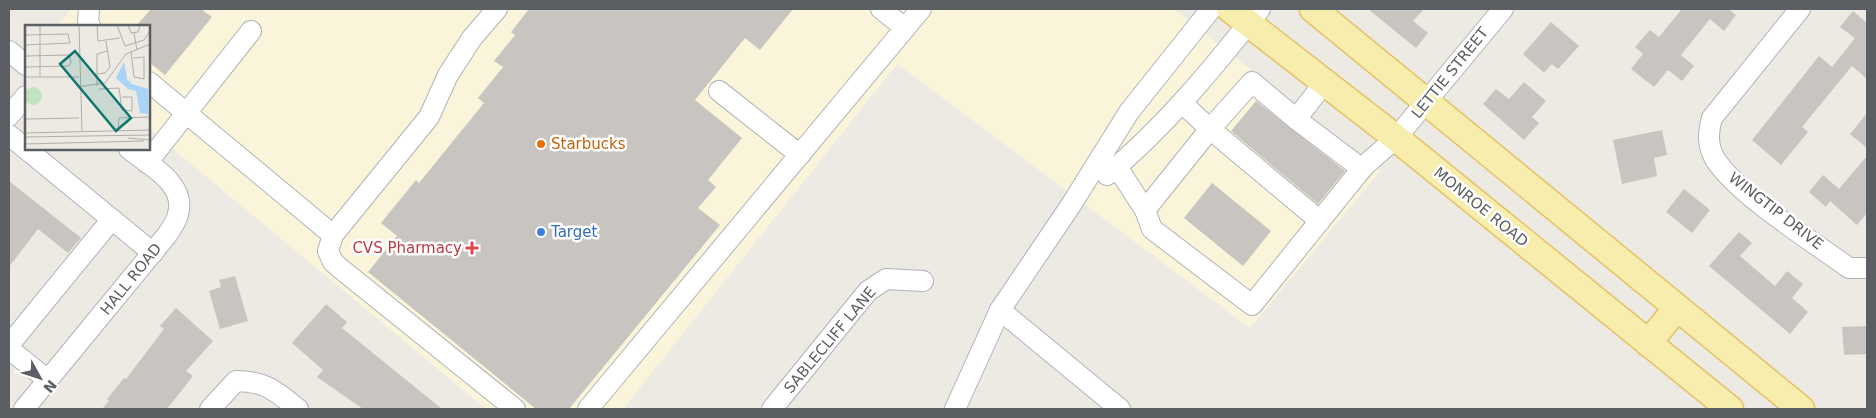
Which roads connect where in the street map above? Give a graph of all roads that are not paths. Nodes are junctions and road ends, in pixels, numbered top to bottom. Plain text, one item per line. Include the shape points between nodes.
1 (89, 9) edge
2 (497, 9) edge
3 (881, 9) edge
4 (922, 9) edge
5 (1211, 9) edge
6 (1313, 9) edge
7 (1502, 9) edge
8 (1800, 9) edge
9 (1246, 14) edge
10 (90, 25) edge
11 (905, 28) junction
12 (251, 31) dead end
13 (9, 51) edge
14 (25, 64) edge
15 (1325, 82) junction
16 (150, 83) edge
17 (719, 91) dead end
18 (25, 97) edge
19 (1182, 103) junction
20 (1426, 103) junction
21 (186, 113) junction
22 (9, 116) edge
23 (1296, 119) junction
24 (1210, 129) junction
25 (9, 135) edge
26 (1396, 138) junction
27 (25, 148) edge
28 (27, 150) edge
29 (130, 150) edge
30 (800, 155) junction
31 (146, 163) junction
32 (1117, 167) junction
33 (1362, 169) junction
34 (1072, 205) junction
35 (1145, 210) junction
36 (112, 219) junction
37 (1320, 221) junction
38 (333, 235) junction
39 (152, 253) junction
40 (1867, 268) edge
41 (923, 281) dead end
42 (1677, 308) junction
43 (1000, 310) junction
44 (1648, 342) junction
45 (9, 347) edge
46 (48, 380) junction
47 (24, 409) edge
48 (210, 409) edge
49 (298, 409) edge
50 (515, 409) edge
51 (588, 409) edge
52 (772, 409) edge
53 (955, 409) edge
54 (1120, 409) edge
55 (1730, 409) edge
56 (1801, 409) edge

1 - 10 street
2 - 38 street via 472,38 448,75 429,117
3 - 11 street
4 - 11 street
5 - 34 street via 1129,112
6 - 20 main road
7 - 20 street, LETTIE STREET
8 - 40 street, WINGTIP DRIVE via 1712,118 1707,136 1714,157 1759,201 1849,268
9 - 15 main road, MONROE ROAD
9 - 19 street
11 - 30 street
12 - 21 street
13 - 14 street
15 - 23 street
15 - 26 main road, MONROE ROAD
16 - 21 street
17 - 30 street
18 - 22 street
19 - 24 street
19 - 32 street via 1141,147
20 - 26 street, LETTIE STREET
20 - 42 main road
21 - 31 street
21 - 38 street
23 - 24 street via 1252,82
23 - 33 street
24 - 35 street
24 - 37 street
25 - 27 street
26 - 33 street, LETTIE STREET
26 - 44 main road, MONROE ROAD
28 - 36 street
29 - 31 street, HALL ROAD
30 - 51 street
31 - 39 street, HALL ROAD via 172,184 180,199 178,215
32 - 34 street
32 - 35 street
33 - 37 street, LETTIE STREET
34 - 43 street
35 - 37 street, LETTIE STREET via 1152,229 1252,305
36 - 39 street
36 - 45 street
38 - 50 street via 328,251 333,262
39 - 46 street, HALL ROAD
41 - 52 street, SABLECLIFF LANE via 886,279 868,291
42 - 44 main road
42 - 56 main road
43 - 53 street
43 - 54 street
44 - 55 main road, MONROE ROAD
45 - 46 street
46 - 47 street, HALL ROAD
48 - 49 street via 236,381 255,381

